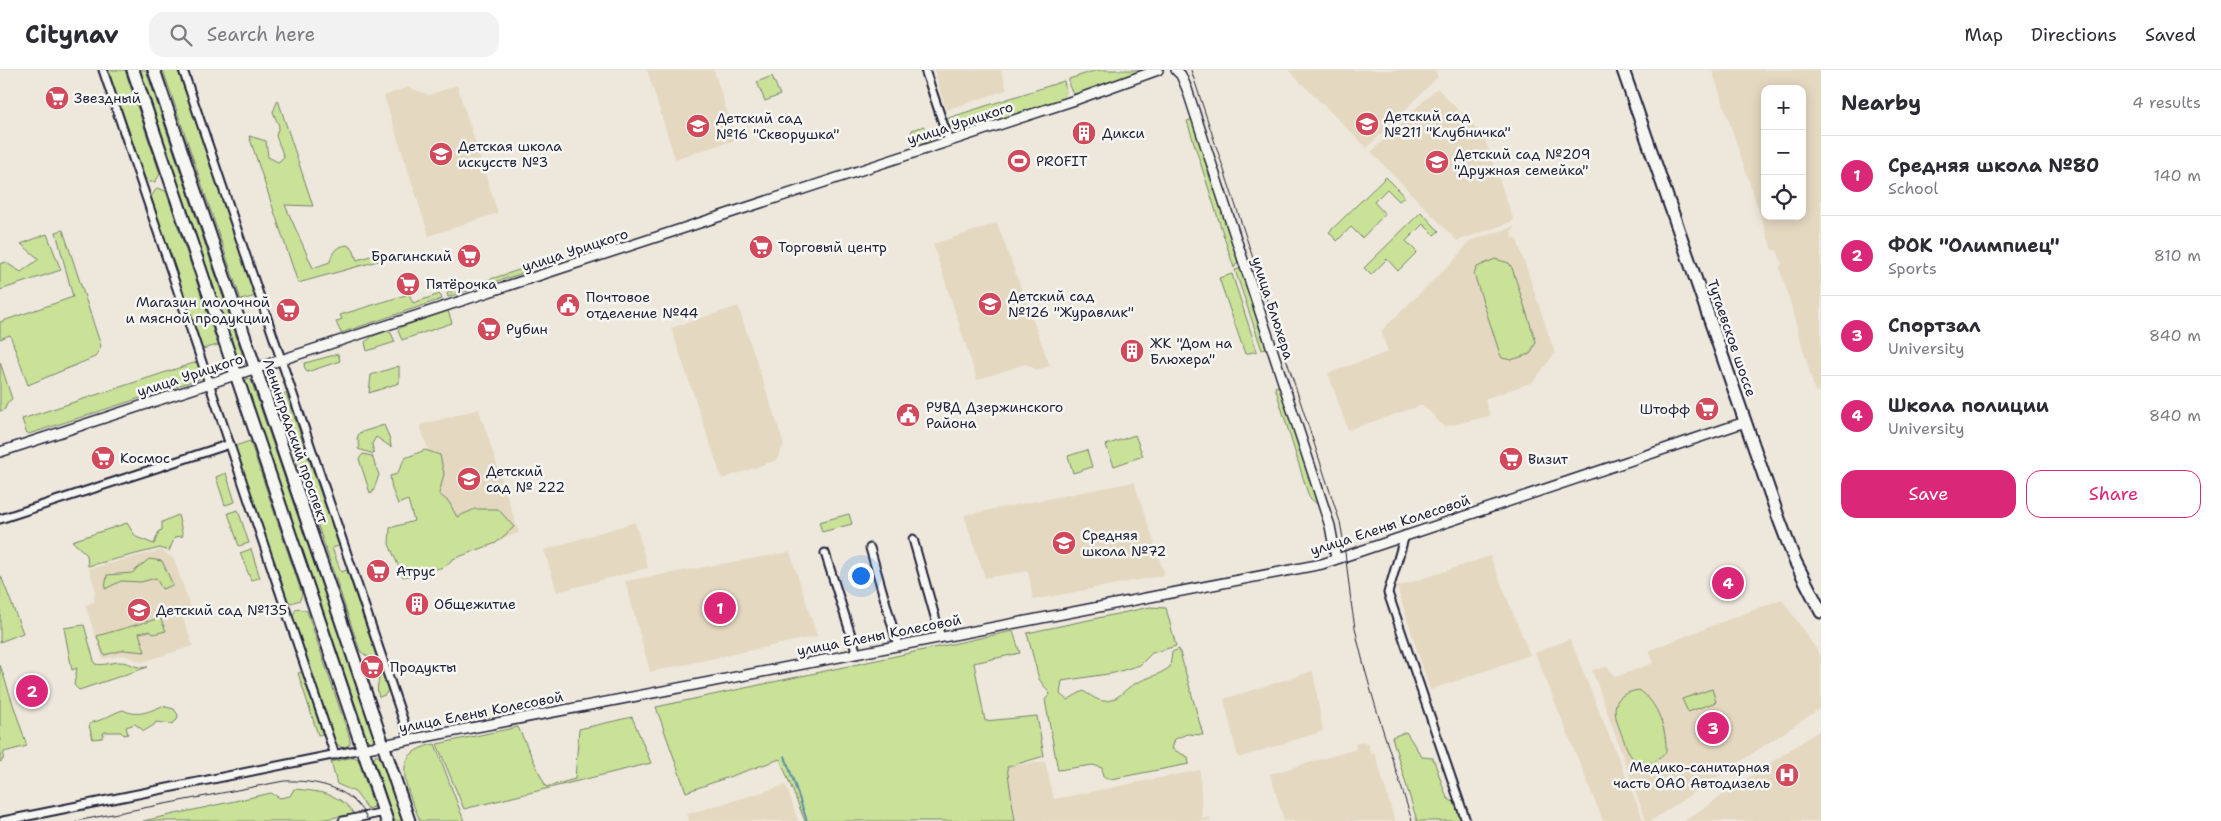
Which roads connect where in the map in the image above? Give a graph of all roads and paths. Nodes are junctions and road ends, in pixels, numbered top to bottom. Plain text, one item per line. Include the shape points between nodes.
1 (103, 70) edge
2 (133, 70) edge
3 (154, 70) edge
4 (183, 70) edge
5 (925, 70) edge
6 (1158, 70) edge
7 (1176, 70) edge
8 (1623, 70) edge
9 (949, 141) junction
10 (281, 360) junction
11 (255, 368) junction
12 (236, 375) junction
13 (210, 384) junction
14 (1745, 422) junction
15 (230, 444) junction
16 (0, 452) edge
17 (0, 519) edge
18 (1405, 535) junction
19 (913, 538) dead end
20 (870, 548) dead end
21 (825, 553) dead end
22 (1336, 558) junction
23 (1821, 612) edge
24 (942, 638) junction
25 (898, 646) junction
26 (857, 654) junction
27 (410, 740) junction
28 (384, 744) junction
29 (362, 749) junction
30 (335, 755) junction
31 (385, 816) edge
32 (3, 821) edge
33 (343, 821) edge
34 (409, 821) edge
35 (1466, 821) edge

1 - 13 street
2 - 12 main road
3 - 11 main road, Ленинградский проспект
4 - 10 street
5 - 9 street
6 - 9 street, улица Урицкого
7 - 22 street, улица Блюхера via 1187,88 1273,347 1330,526
8 - 14 main road, Тутаевское шоссе
9 - 10 street, улица Урицкого
10 - 11 street, улица Урицкого
10 - 27 street
11 - 12 street, улица Урицкого
11 - 28 main road, Ленинградский проспект
12 - 13 street, улица Урицкого
12 - 29 main road
13 - 15 street
13 - 16 street, улица Урицкого
14 - 18 street, улица Елены Колесовой
14 - 23 main road, Тутаевское шоссе via 1795,562
15 - 17 street
15 - 30 street
18 - 22 street, улица Елены Колесовой
18 - 35 street via 1388,593
19 - 24 street
20 - 25 street
21 - 26 street
22 - 24 street, улица Елены Колесовой via 1322,564 1124,600
24 - 25 street, улица Елены Колесовой
25 - 26 street, улица Елены Колесовой
26 - 27 street, улица Елены Колесовой
27 - 28 street, улица Елены Колесовой
28 - 29 street, улица Елены Колесовой
28 - 34 main road, Ленинградский проспект
29 - 30 street, улица Елены Колесовой
29 - 31 main road
30 - 32 street, улица Елены Колесовой
31 - 33 street

